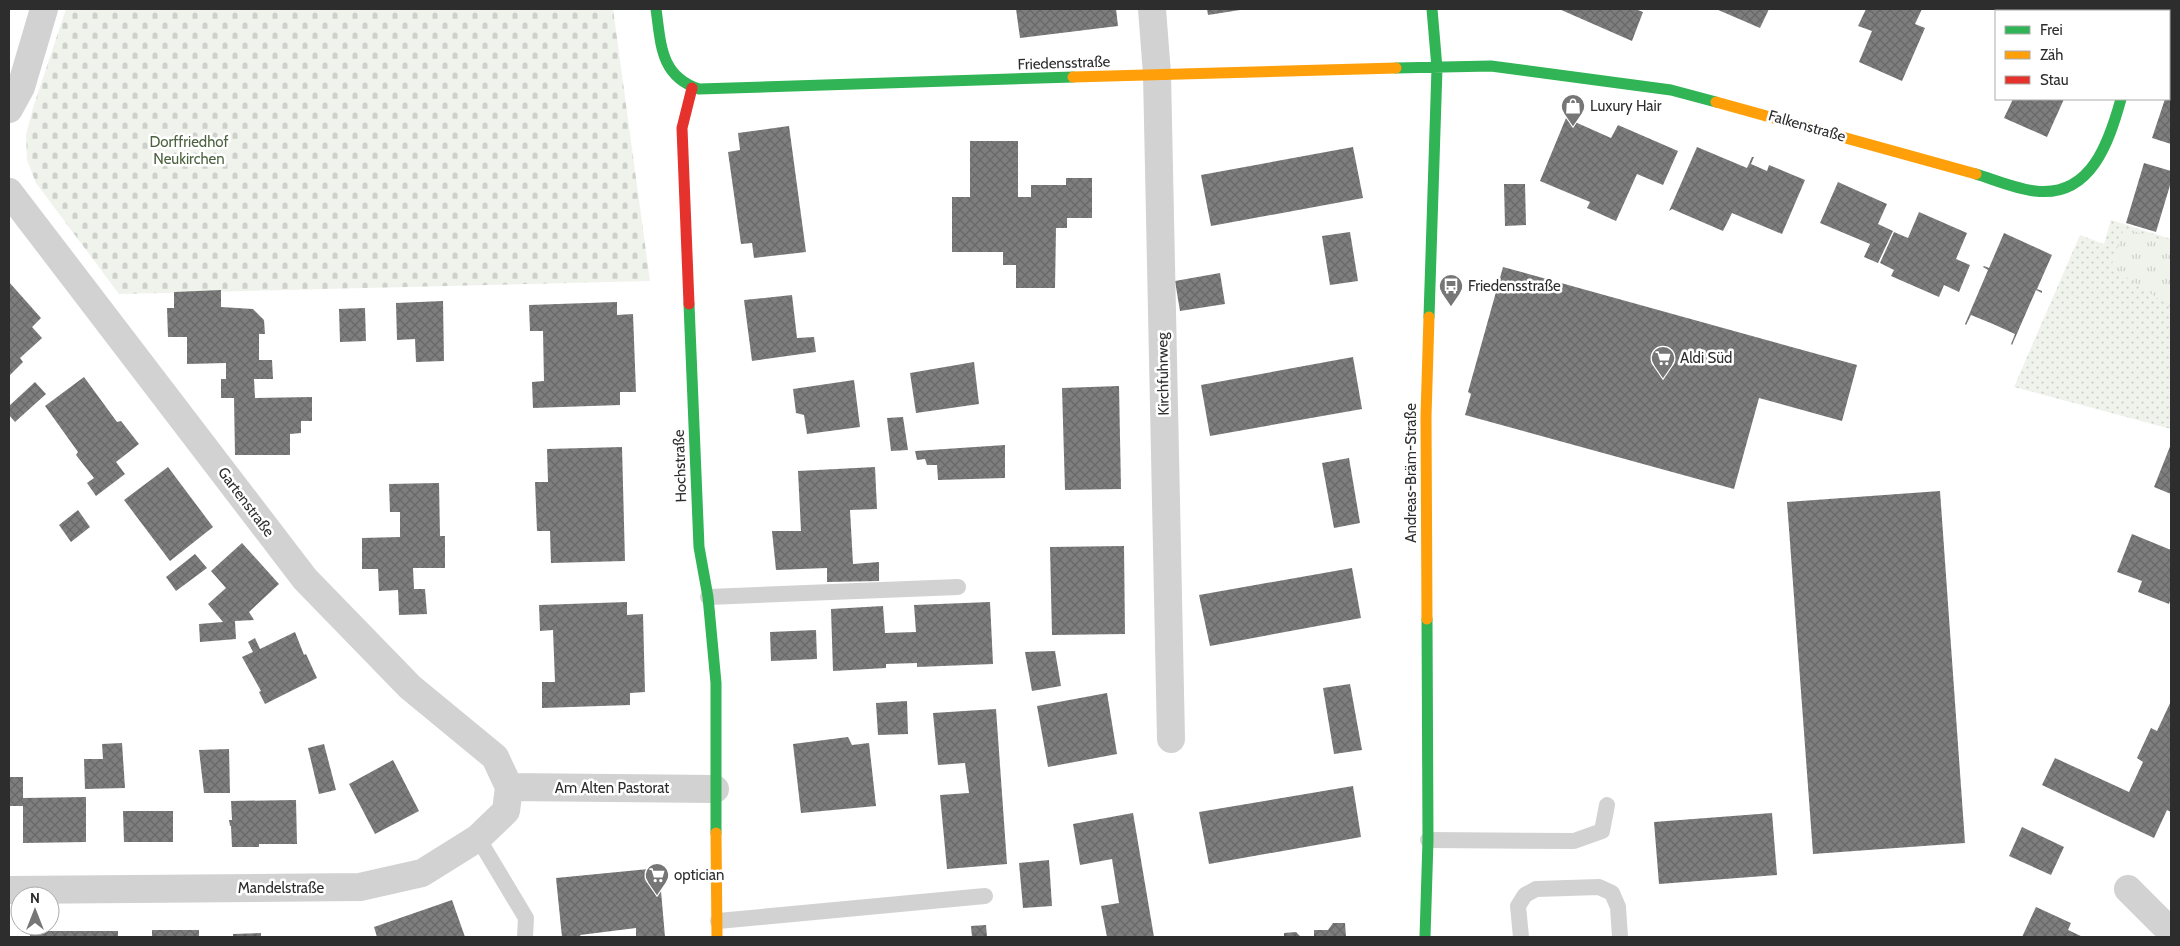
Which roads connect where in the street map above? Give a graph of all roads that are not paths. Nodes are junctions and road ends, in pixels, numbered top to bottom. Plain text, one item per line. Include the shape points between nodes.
1 (44, 9) edge
2 (656, 9) edge
3 (1152, 9) edge
4 (1432, 9) edge
5 (1437, 68) junction
6 (1157, 74) junction
7 (692, 88) junction
8 (2121, 100) edge
9 (9, 110) edge
10 (9, 192) edge
11 (958, 587) dead end
12 (708, 598) junction
13 (1171, 739) dead end
14 (509, 787) junction
15 (715, 789) junction
16 (1607, 805) dead end
17 (478, 838) junction
18 (1428, 840) junction
19 (2128, 889) dead end
20 (9, 890) edge
21 (985, 896) dead end
22 (2171, 928) edge
23 (717, 929) edge
24 (525, 937) edge
25 (1425, 937) edge
26 (1521, 937) edge
27 (1620, 937) edge

1 - 9 street via 20,87
2 - 7 street via 666,64 673,77
3 - 6 street, Kirchfuhrweg
4 - 5 street, Andreas-Bräm-Straße
5 - 6 street, Friedensstraße
5 - 8 street, Falkenstraße via 1491,66 1671,90 2035,191 2060,190 2080,179 2097,162 2110,136
5 - 18 street, Andreas-Bräm-Straße via 1426,416
6 - 7 street, Friedensstraße via 715,90
6 - 13 street, Kirchfuhrweg
7 - 12 street, Hochstraße via 682,128 698,547
10 - 14 street, Gartenstraße via 305,579 410,687 495,757
11 - 12 lane
12 - 15 street, Hochstraße via 716,683
14 - 15 street, Am Alten Pastorat
14 - 17 street, Mandelstraße via 506,811
15 - 23 street, Hochstraße
16 - 18 lane via 1602,831 1574,840
17 - 20 street, Mandelstraße via 422,873 360,887
17 - 24 lane via 526,918
18 - 25 street, Andreas-Bräm-Straße
19 - 22 street
21 - 23 lane
26 - 27 lane via 1518,906 1525,895 1536,889 1599,887 1612,893 1618,907

